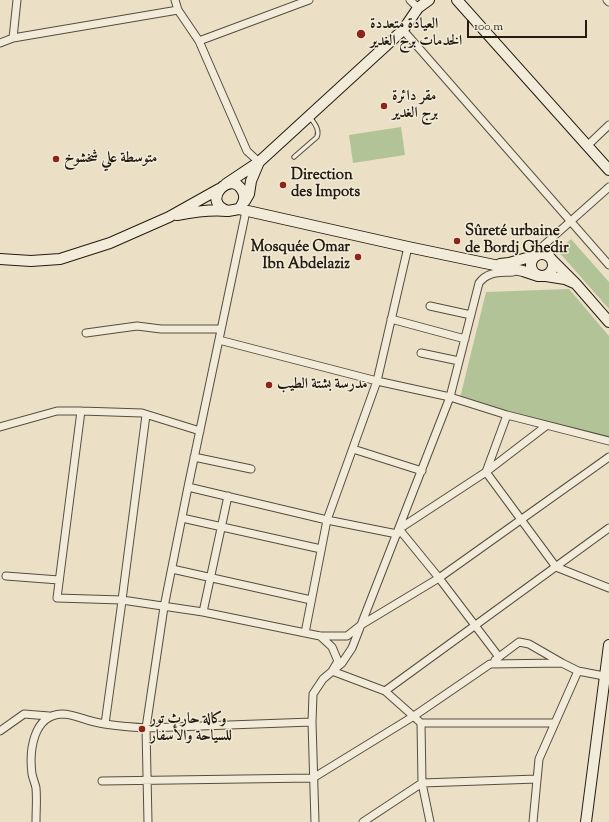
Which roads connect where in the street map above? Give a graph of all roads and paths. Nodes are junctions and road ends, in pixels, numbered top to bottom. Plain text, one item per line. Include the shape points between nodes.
1 (17, 0) edge
2 (175, 0) edge
3 (309, 0) edge
4 (410, 0) edge
5 (429, 0) edge
6 (458, 0) edge
7 (418, 8) junction
8 (178, 10) junction
9 (403, 30) junction
10 (13, 38) junction
11 (199, 41) junction
12 (0, 43) edge
13 (309, 116) junction
14 (609, 125) edge
15 (588, 145) junction
16 (294, 157) dead end
17 (259, 162) junction
18 (609, 170) edge
19 (609, 187) edge
20 (221, 188) junction
21 (243, 207) junction
22 (228, 211) junction
23 (169, 217) junction
24 (571, 221) junction
25 (408, 247) junction
26 (543, 256) junction
27 (0, 259) edge
28 (492, 265) junction
29 (609, 265) edge
30 (523, 271) junction
31 (542, 276) junction
32 (576, 284) junction
33 (430, 306) dead end
34 (471, 315) junction
35 (391, 319) junction
36 (609, 322) edge
37 (221, 330) junction
38 (86, 333) dead end
39 (465, 339) junction
40 (219, 340) junction
41 (421, 353) dead end
42 (459, 361) junction
43 (377, 381) junction
44 (450, 397) junction
45 (81, 411) junction
46 (146, 415) junction
47 (507, 415) junction
48 (546, 426) junction
49 (0, 428) edge
50 (200, 431) junction
51 (609, 441) edge
52 (353, 449) junction
53 (609, 457) edge
54 (194, 458) junction
55 (251, 469) dead end
56 (422, 471) junction
57 (486, 472) junction
58 (188, 487) junction
59 (228, 496) junction
60 (182, 518) junction
61 (521, 519) junction
62 (326, 520) junction
63 (222, 526) junction
64 (609, 528) edge
65 (398, 531) junction
66 (321, 549) junction
67 (556, 567) junction
68 (172, 569) junction
69 (6, 576) dead end
70 (211, 577) junction
71 (438, 578) junction
72 (59, 580) junction
73 (609, 588) edge
74 (122, 600) junction
75 (311, 600) junction
76 (164, 607) junction
77 (203, 612) junction
78 (361, 625) junction
79 (475, 626) junction
80 (305, 633) junction
81 (320, 636) junction
82 (609, 645) edge
83 (499, 657) junction
84 (562, 663) junction
85 (490, 664) junction
86 (332, 671) junction
87 (578, 671) junction
88 (604, 676) junction
89 (386, 690) junction
90 (49, 716) junction
91 (414, 716) junction
92 (312, 722) junction
93 (421, 723) junction
94 (555, 723) junction
95 (105, 724) junction
96 (146, 728) junction
97 (0, 731) edge
98 (313, 778) junction
99 (537, 779) junction
100 (102, 781) dead end
101 (148, 781) junction
102 (422, 783) junction
103 (36, 822) edge
104 (148, 822) edge
105 (315, 822) edge
106 (363, 822) edge
107 (430, 822) edge
108 (533, 822) edge
109 (586, 822) edge

1 - 10 street
2 - 8 street
3 - 11 street
4 - 7 street
5 - 7 main road
6 - 15 main road
7 - 9 main road
8 - 10 street
8 - 11 street
9 - 13 main road
9 - 24 street
10 - 12 street
11 - 17 street via 247,151
13 - 16 lane via 319,133
13 - 17 main road
14 - 15 street
15 - 18 main road
17 - 20 main road
17 - 21 main road via 250,181 249,194
19 - 24 street
20 - 21 main road via 231,183 239,186 244,193
20 - 22 main road via 217,193 217,201 221,208
20 - 23 main road
21 - 22 main road
21 - 25 main road
21 - 37 street
22 - 23 main road via 197,212
23 - 27 main road via 110,243 60,259
24 - 26 street via 544,245
24 - 29 street
25 - 28 main road
25 - 35 street
26 - 28 main road
26 - 31 main road via 552,262 552,268 548,274
26 - 31 main road via 531,264 533,271
26 - 32 main road
28 - 30 main road
30 - 31 main road
30 - 34 street via 484,276 479,283
31 - 32 main road via 565,279
32 - 36 main road
33 - 34 street
34 - 39 street
35 - 39 street
35 - 43 street
37 - 38 street via 137,326
37 - 40 street
39 - 42 street
40 - 43 street
40 - 50 street
41 - 42 street
42 - 44 street
43 - 44 street
43 - 52 street
44 - 47 street
44 - 56 street
45 - 46 street
45 - 49 street via 57,411
45 - 72 street
46 - 50 street
46 - 74 street
47 - 48 street
47 - 57 street
48 - 51 street
48 - 57 street
50 - 54 street
52 - 56 street
52 - 62 street
53 - 61 street
54 - 55 street
54 - 58 street
56 - 65 street
57 - 61 street
57 - 65 street
58 - 59 street
58 - 60 street
59 - 62 street
59 - 63 street
60 - 63 street
60 - 68 street
61 - 67 street
61 - 71 street
62 - 65 street
62 - 66 street
63 - 66 street
63 - 70 street
64 - 67 street
65 - 71 street
65 - 78 street
66 - 75 street
67 - 73 street
67 - 79 street
68 - 70 street
68 - 76 street
69 - 72 street
70 - 75 street
70 - 77 street
71 - 78 street
71 - 79 street
72 - 74 street via 56,598
74 - 76 street
74 - 95 street
75 - 80 street
76 - 77 street
76 - 96 street
77 - 80 street
78 - 81 street via 347,636
78 - 86 street via 352,648 342,663
79 - 83 street
79 - 89 street
80 - 81 street
81 - 86 street via 332,648 338,661
82 - 88 main road
83 - 84 street via 519,642 530,644
83 - 85 street
84 - 85 street
84 - 87 street
85 - 91 street
86 - 89 street
86 - 92 street via 313,694
87 - 88 street
87 - 94 street
88 - 109 main road
89 - 91 street
90 - 95 street via 64,714
90 - 97 street via 24,714
90 - 103 street via 39,726 32,755
91 - 93 street
91 - 98 street
92 - 96 street
92 - 98 street
93 - 94 street
93 - 102 street
94 - 99 street via 539,758
95 - 96 street
96 - 101 street
98 - 101 street
98 - 105 street
99 - 102 street
99 - 108 street
100 - 101 street
101 - 104 street
102 - 106 street
102 - 107 street

